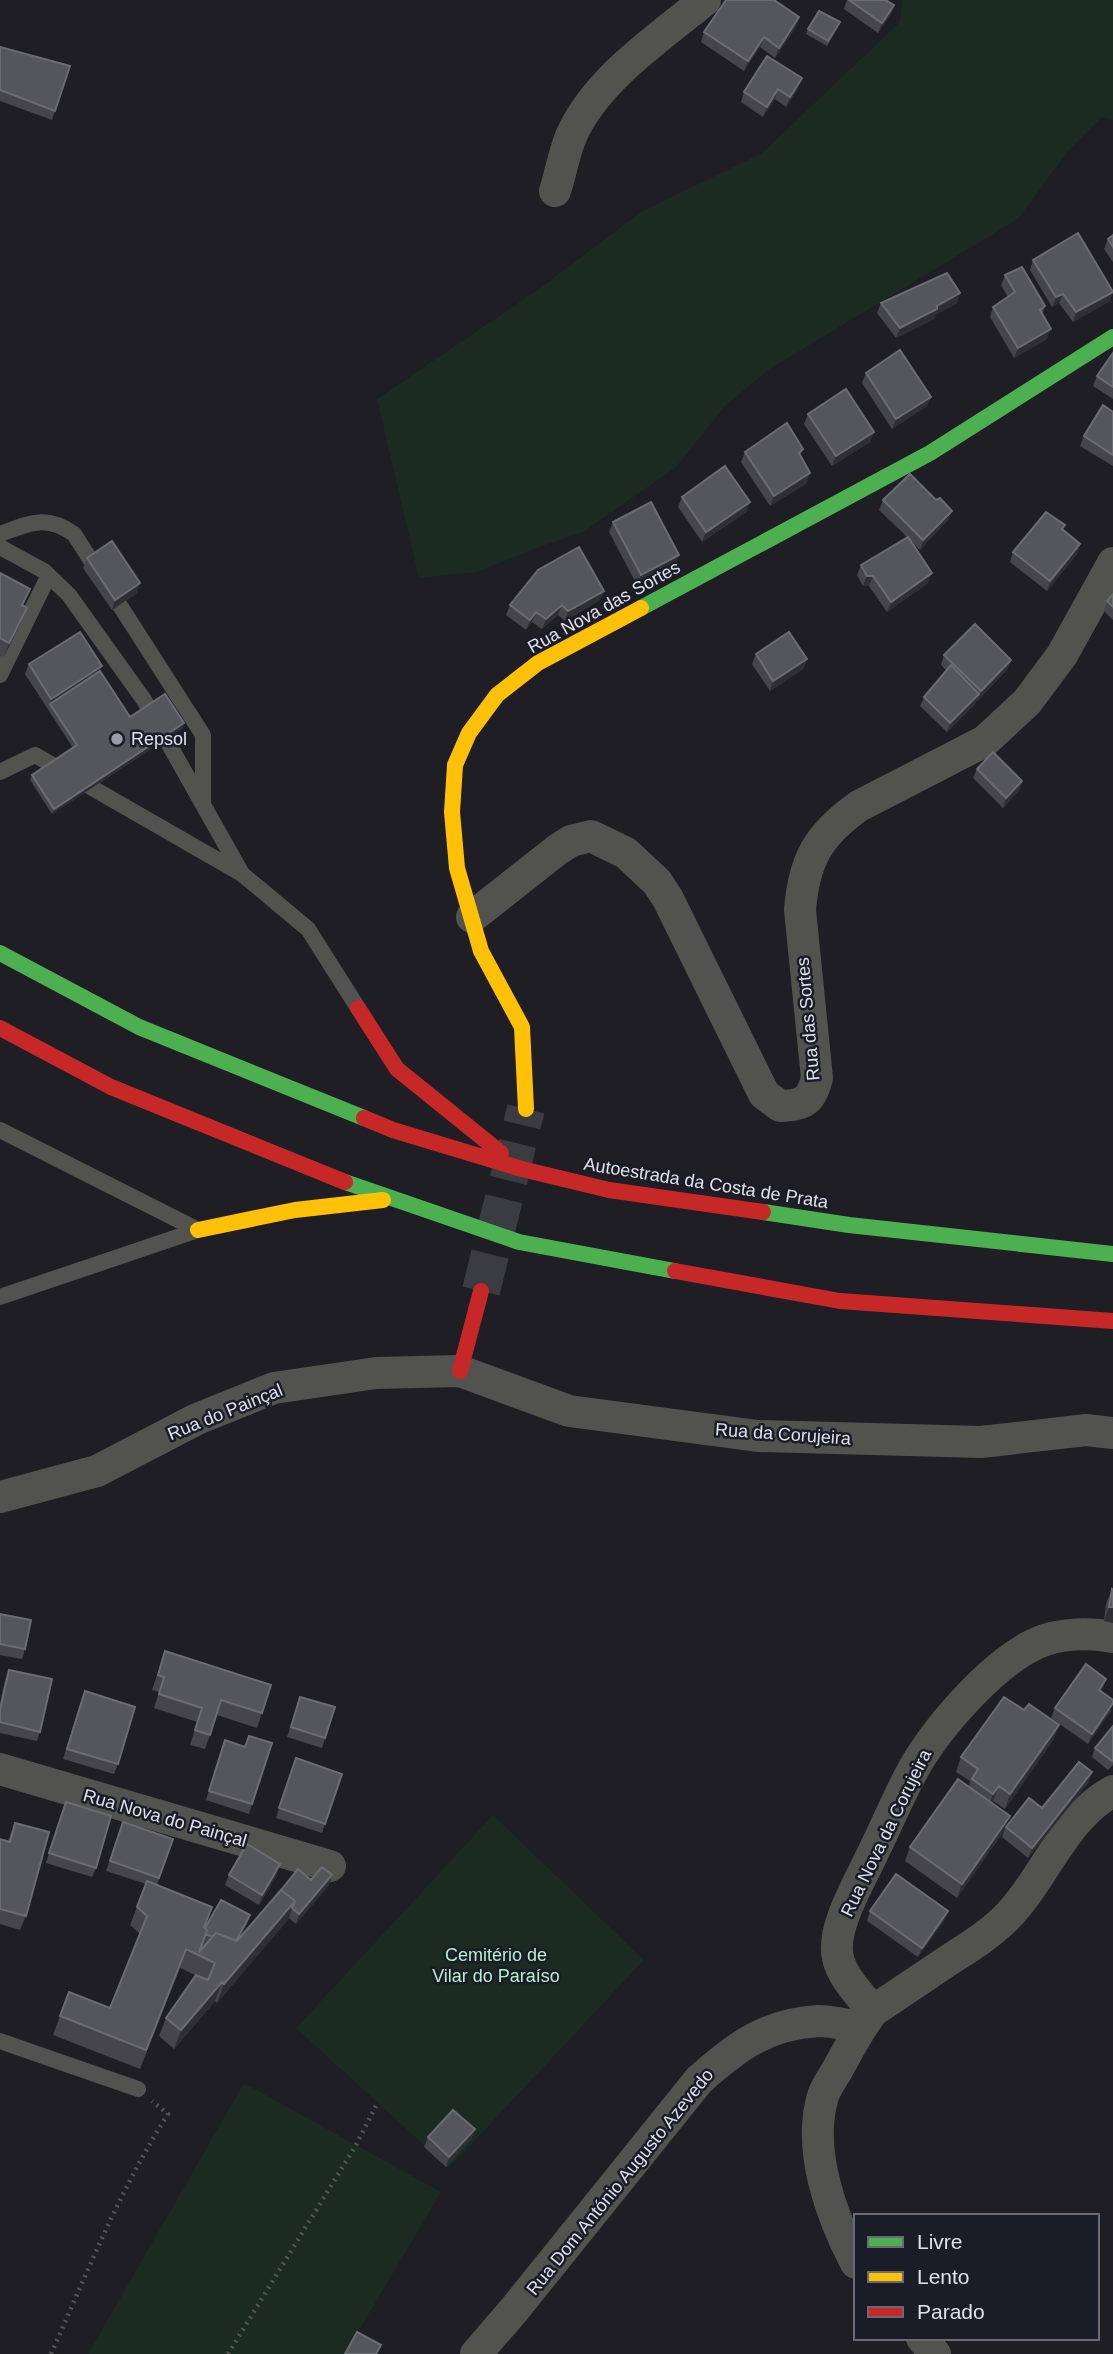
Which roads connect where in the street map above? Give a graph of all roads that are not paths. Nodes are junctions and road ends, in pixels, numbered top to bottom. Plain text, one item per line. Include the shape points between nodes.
1 (705, 0) edge
2 (555, 191) dead end
3 (1113, 337) edge
4 (0, 534) edge
5 (0, 547) edge
6 (1113, 563) edge
7 (48, 577) junction
8 (0, 675) edge
9 (0, 772) edge
10 (203, 805) junction
11 (242, 874) junction
12 (472, 917) junction
13 (0, 953) edge
14 (358, 1008) joint
15 (0, 1028) edge
16 (526, 1109) tunnel mouth
17 (0, 1130) edge
18 (522, 1169) junction
19 (391, 1199) junction
20 (198, 1230) junction
21 (1113, 1254) edge
22 (481, 1291) tunnel mouth
23 (0, 1297) edge
24 (1113, 1321) edge
25 (460, 1371) junction
26 (1113, 1433) edge
27 (0, 1497) edge
28 (1113, 1637) edge
29 (0, 1769) edge
30 (1113, 1791) edge
31 (330, 1867) dead end
32 (867, 2019) junction
33 (0, 2041) edge
34 (138, 2088) road end
35 (854, 2259) edge
36 (924, 2340) edge
37 (476, 2354) edge
38 (935, 2354) edge

1 - 2 street via 605,84 590,102 571,136
3 - 12 main road, Rua Nova das Sortes via 930,453 538,663 497,695 469,733 455,765 452,812 457,868
4 - 10 lane via 45,521 74,534 203,735
5 - 7 lane
6 - 12 street, Rua das Sortes via 1062,655 1027,702 985,741 842,818 808,861 800,910 817,1078 813,1094 798,1105 780,1106 765,1094 668,899 643,867 609,843 591,835 571,841
7 - 8 lane
7 - 10 lane via 69,595 144,700
9 - 11 lane via 35,755
10 - 11 lane
11 - 14 lane via 308,929
12 - 16 main road, Rua Nova das Sortes via 481,951 522,1027
13 - 18 main road, Autoestrada da Costa de Prata via 139,1027 393,1130
14 - 18 main road via 397,1069
15 - 19 main road via 111,1087
17 - 20 lane
18 - 21 main road, Autoestrada da Costa de Prata via 610,1190 849,1225
19 - 20 main road via 295,1210
19 - 24 main road via 519,1242 840,1301
20 - 23 lane
22 - 25 main road
25 - 26 street, Rua da Corujeira via 569,1411 758,1436 981,1442 1086,1430
25 - 27 street, Rua do Painçal via 376,1373 274,1388 197,1419 97,1471
28 - 32 street, Rua Nova da Corujeira via 1074,1634 1044,1641 1014,1657 935,1735 914,1768 848,1905 837,1940 838,1959
29 - 31 street, Rua Nova do Painçal
30 - 32 street via 1079,1819 1006,1918
32 - 35 street via 823,2094 819,2122 825,2186
32 - 37 street, Rua Dom António Augusto Azevedo via 818,2021 765,2032 726,2056 699,2080
33 - 34 lane
36 - 38 street

